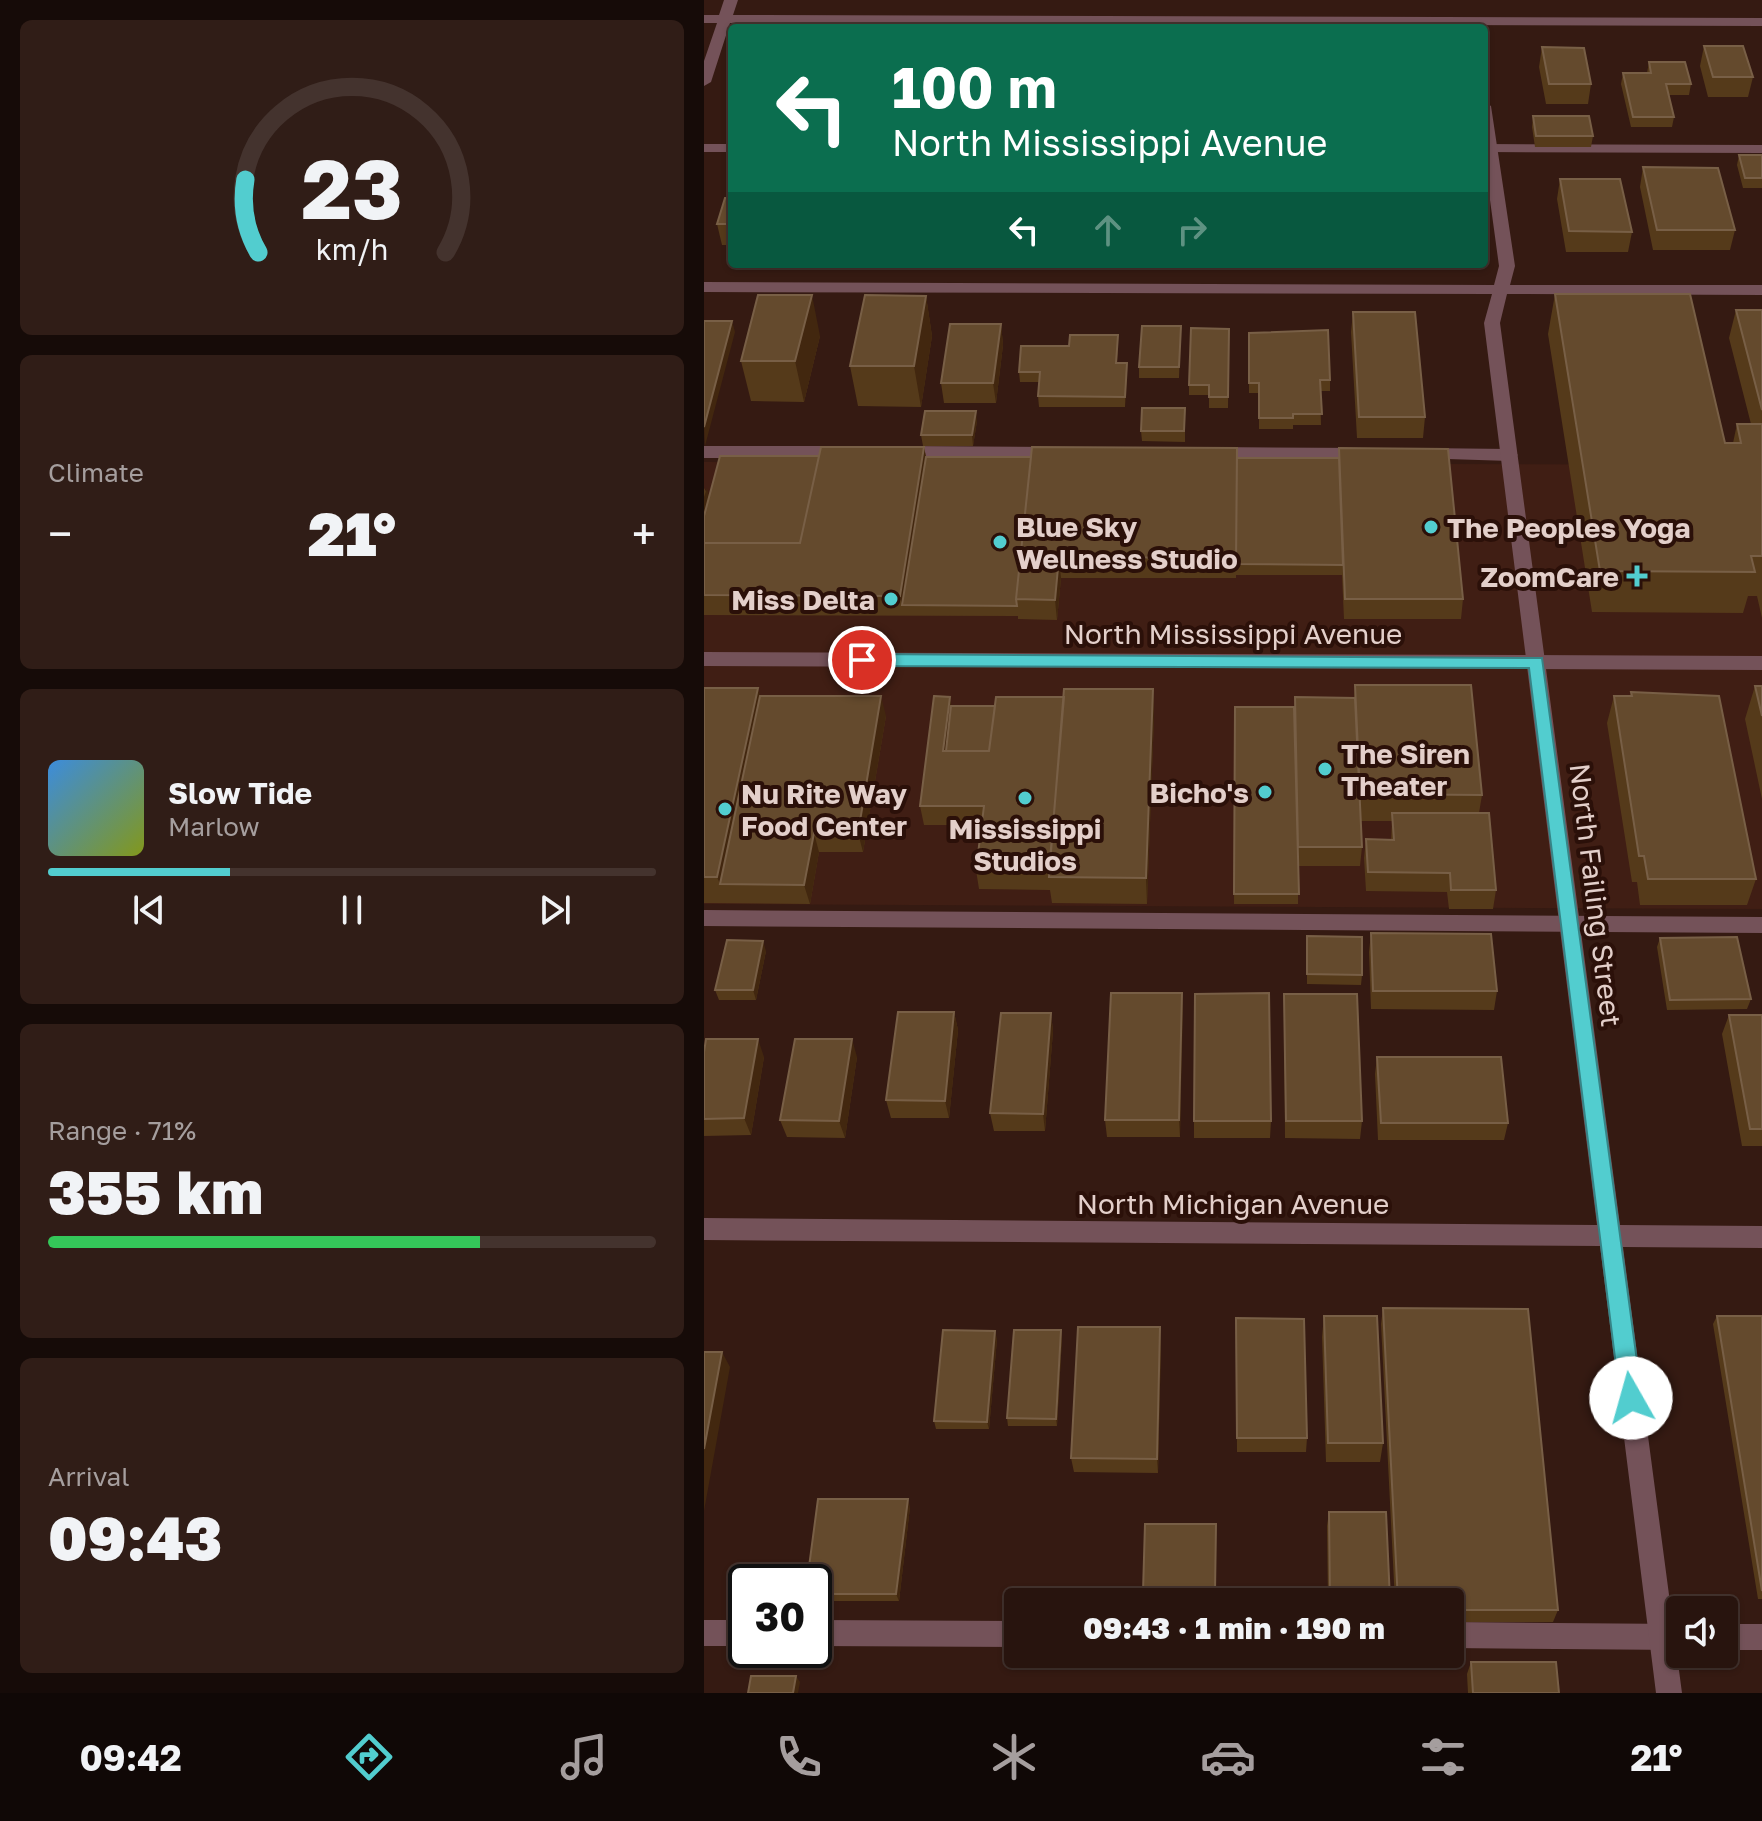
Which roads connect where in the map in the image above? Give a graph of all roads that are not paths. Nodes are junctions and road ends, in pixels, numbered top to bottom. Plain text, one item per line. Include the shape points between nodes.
1 (731, 0) edge
2 (704, 19) edge
3 (725, 19) junction
4 (1472, 20) edge
5 (1762, 22) edge
6 (704, 82) edge
7 (704, 148) edge
8 (728, 148) edge
9 (1488, 148) edge
10 (1762, 149) edge
11 (1488, 154) edge
12 (704, 287) edge
13 (1500, 289) junction
14 (1762, 290) edge
15 (704, 452) edge
16 (1081, 453) edge
17 (1191, 453) edge
18 (1380, 454) edge
19 (1412, 454) edge
20 (1510, 455) junction
21 (704, 659) edge
22 (1536, 662) junction
23 (1762, 663) edge
24 (704, 918) edge
25 (1570, 925) junction
26 (1762, 925) edge
27 (704, 1229) edge
28 (1610, 1236) junction
29 (1762, 1237) edge
30 (1666, 1604) edge
31 (704, 1633) edge
32 (728, 1633) edge
33 (832, 1633) edge
34 (1004, 1634) edge
35 (1464, 1635) edge
36 (1666, 1637) edge
37 (1738, 1637) edge
38 (1762, 1637) edge
39 (1670, 1668) edge
40 (1669, 1693) edge

1 - 3 street
2 - 3 street
3 - 4 street
3 - 6 street
4 - 5 street
7 - 8 street
9 - 10 street
11 - 13 street, North Failing Street via 1507,266
12 - 13 street
13 - 14 street
13 - 20 street, North Failing Street via 1492,323
15 - 16 street
17 - 18 street
19 - 20 street
20 - 22 street, North Failing Street
21 - 22 street, North Mississippi Avenue
22 - 23 street, North Mississippi Avenue
22 - 25 street, North Failing Street
24 - 25 street
25 - 26 street
25 - 28 street, North Failing Street
27 - 28 street, North Michigan Avenue
28 - 29 street, North Michigan Avenue
28 - 30 street, North Failing Street
31 - 32 street
33 - 34 street
35 - 36 street
37 - 38 street
39 - 40 street, North Failing Street

